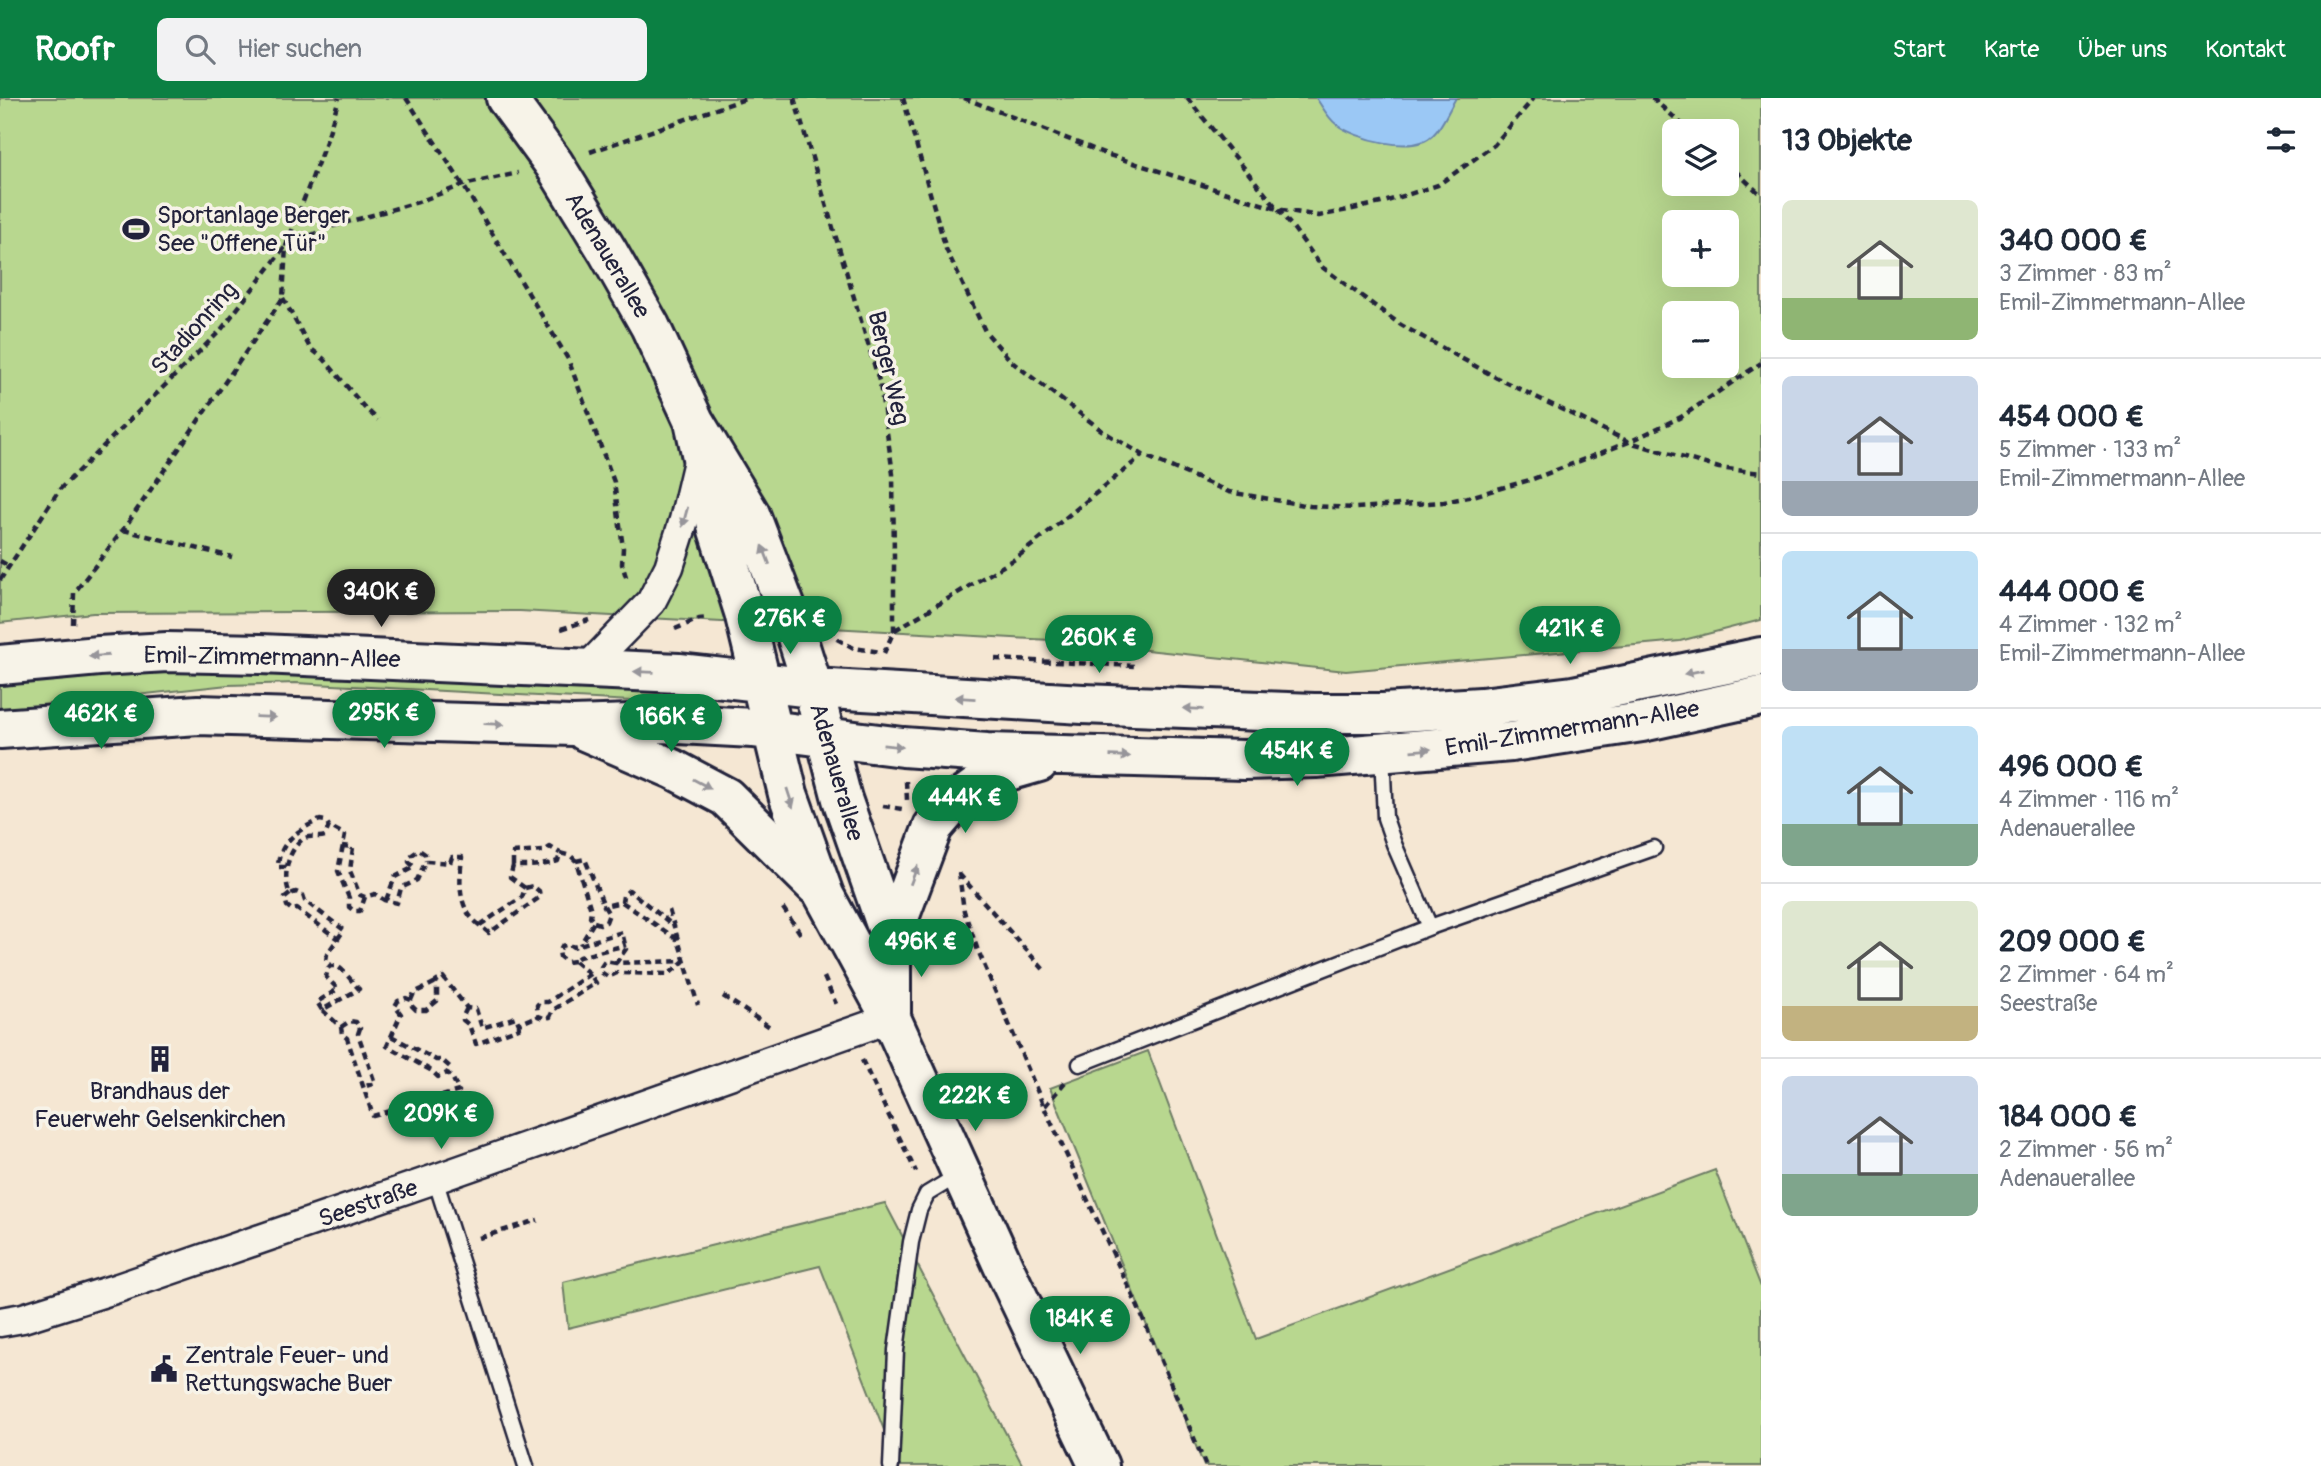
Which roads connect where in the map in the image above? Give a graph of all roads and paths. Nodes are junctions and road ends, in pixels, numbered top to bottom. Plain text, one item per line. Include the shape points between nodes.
1 (340, 98) edge
2 (406, 98) edge
3 (506, 98) edge
4 (748, 98) edge
5 (794, 98) edge
6 (902, 98) edge
7 (964, 98) edge
8 (1187, 98) edge
9 (1534, 98) edge
10 (1652, 98) edge
11 (1676, 119) edge
12 (568, 160) junction
13 (1739, 174) edge
14 (463, 185) junction
15 (1761, 195) edge
16 (1277, 209) junction
17 (286, 246) junction
18 (283, 298) junction
19 (1761, 363) edge
20 (377, 420) dead end
21 (698, 436) junction
22 (1629, 442) junction
23 (1143, 455) junction
24 (1761, 473) edge
25 (123, 530) junction
26 (232, 557) dead end
27 (0, 561) edge
28 (9, 566) junction
29 (0, 580) edge
30 (634, 592) dead end
31 (73, 625) dead end
32 (894, 631) junction
33 (896, 653) dead end
34 (1761, 657) edge
35 (983, 658) dead end
36 (0, 665) edge
37 (1142, 667) dead end
38 (584, 671) junction
39 (761, 683) junction
40 (813, 688) junction
41 (1761, 696) edge
42 (573, 726) junction
43 (0, 729) edge
44 (774, 732) junction
45 (1383, 733) junction
46 (825, 739) junction
47 (1067, 755) junction
48 (329, 827) junction
49 (342, 846) junction
50 (1654, 848) dead end
51 (560, 853) junction
52 (426, 861) junction
53 (576, 861) junction
54 (513, 866) junction
55 (287, 867) junction
56 (525, 888) junction
57 (290, 894) junction
58 (824, 895) junction
59 (365, 897) junction
60 (776, 898) dead end
61 (386, 900) junction
62 (622, 902) junction
63 (604, 906) junction
64 (669, 910) dead end
65 (594, 922) junction
66 (480, 925) junction
67 (675, 927) junction
68 (1430, 927) junction
69 (338, 939) junction
70 (891, 939) junction
71 (804, 940) dead end
72 (679, 941) junction
73 (580, 944) junction
74 (626, 944) junction
75 (574, 961) junction
76 (685, 961) junction
77 (617, 963) junction
78 (331, 966) junction
79 (1044, 970) dead end
80 (590, 974) junction
81 (823, 975) dead end
82 (434, 983) junction
83 (723, 996) dead end
84 (411, 1000) junction
85 (698, 1005) dead end
86 (467, 1008) junction
87 (322, 1010) junction
88 (538, 1016) junction
89 (891, 1018) junction
90 (519, 1024) junction
91 (341, 1027) junction
92 (849, 1033) junction
93 (391, 1036) junction
94 (784, 1056) junction
95 (1080, 1064) joint
96 (447, 1073) junction
97 (363, 1087) junction
98 (1044, 1107) junction
99 (961, 1174) junction
100 (435, 1180) junction
101 (927, 1194) junction
102 (538, 1220) dead end
103 (456, 1245) junction
104 (0, 1322) edge
105 (526, 1466) edge
106 (891, 1466) edge
107 (1099, 1466) edge
108 (1206, 1466) edge

1 - 17 path
2 - 14 path
3 - 12 main road, Adenauerallee
4 - 12 path, Stadionring
5 - 32 path, Berger Weg via 880,384 893,474
6 - 23 path via 946,249 985,331 1012,362 1104,432
7 - 16 path via 1107,154
8 - 16 path
9 - 16 path via 1494,145 1438,185 1319,216
10 - 11 path
12 - 14 path, Stadionring
12 - 21 main road, Adenauerallee
13 - 15 path
14 - 17 path, Stadionring via 330,227
14 - 30 path via 568,359 614,482 622,564
16 - 22 path via 1322,267 1401,324 1497,378
17 - 18 path
17 - 28 path, Stadionring via 220,331 60,489
18 - 20 path via 310,348
18 - 25 path
19 - 22 path via 1681,417
21 -> 38 street via 684,520 669,568 652,602
21 - 39 main road, Adenauerallee via 718,530
40 -> 21 main road, Adenauerallee via 750,514
22 - 23 path via 1533,479 1473,496 1356,508 1310,506 1229,492
22 - 24 path via 1719,468
23 - 32 path via 1015,559
25 - 26 path
25 - 31 path via 74,593
27 - 28 path
28 - 29 path, Stadionring
32 - 33 path, Berger Weg via 884,653
34 -> 45 main road, Emil-Zimmermann-Allee via 1573,696 1481,707
35 - 37 path
38 -> 36 main road, Emil-Zimmermann-Allee via 167,652
39 -> 38 main road, Emil-Zimmermann-Allee via 679,673
39 - 40 main road, Emil-Zimmermann-Allee
39 - 44 main road, Adenauerallee
45 -> 40 main road, Emil-Zimmermann-Allee via 1289,712
40 - 46 main road, Adenauerallee
45 -> 41 main road, Emil-Zimmermann-Allee via 1525,740 1643,722
43 -> 42 main road, Emil-Zimmermann-Allee via 198,715
42 - 44 main road, Emil-Zimmermann-Allee via 662,723
42 -> 58 main road via 726,797
44 - 46 main road, Emil-Zimmermann-Allee
44 -> 58 main road, Adenauerallee via 788,794
47 -> 45 main road, Emil-Zimmermann-Allee via 1244,760
45 - 68 lane via 1385,818
46 -> 47 main road, Emil-Zimmermann-Allee
46 - 70 main road, Adenauerallee
70 -> 47 main road via 933,827 952,805 983,782
48 - 49 path via 345,835
48 - 55 path via 325,836 303,839
48 - 55 path via 320,820 296,832 278,859 278,867
49 - 59 path via 353,847 350,871
49 - 59 path via 338,871 349,907 360,911
50 - 68 lane
51 - 53 path
51 - 54 path via 553,863
51 - 54 path via 550,847 513,853
52 - 61 path via 417,880 401,888 397,903
52 - 61 path via 419,850 413,853 409,862 414,867 395,877
52 - 66 path via 450,863 452,857 462,858 463,898 468,913
53 - 63 path via 585,859
53 - 65 path
54 - 56 path via 510,877
55 - 57 path via 285,884
56 - 66 path via 522,897
56 - 66 path via 533,886 540,897 489,933
57 - 69 path via 285,898 287,906
57 - 69 path via 303,895 344,930
58 - 89 main road, Adenauerallee
59 - 61 path via 375,894
60 - 71 path
62 - 63 path
62 - 67 path via 629,890
62 - 72 path
63 - 65 path via 609,914 606,922
64 - 67 path
65 - 73 path
67 - 72 path
68 - 95 lane
69 - 78 path via 327,954
70 - 89 main road, Adenauerallee
72 - 76 path
73 - 74 path via 622,933
73 - 75 path via 562,946 559,951 567,962
74 - 75 path
74 - 77 path
75 - 80 path
76 - 77 path
76 - 77 path via 669,974 617,973 608,977 601,972 605,961
76 - 85 path
78 - 87 path via 326,977 338,989 317,1002
78 - 87 path via 342,969 359,989
79 - 98 path via 959,873 964,911 977,948
80 - 88 path via 548,1002 540,1002
80 - 88 path via 596,983 553,1010 550,1017
81 - 92 path
82 - 84 path via 414,993
82 - 84 path via 437,1001 431,1007 416,1010
82 - 86 path via 443,977
83 - 94 path via 772,1028
84 - 93 path via 406,998 395,1006 401,1014
86 - 90 path via 477,1009 482,1028 516,1017
86 - 90 path via 463,1020 476,1044 519,1028
87 - 91 path
88 - 90 path
89 - 92 street, Seestraße
89 - 99 main road, Adenauerallee
91 - 97 path
91 - 97 path via 350,1021 360,1028 358,1034 375,1083
92 - 94 street, Seestraße
92 - 101 path
93 - 96 path via 446,1063 450,1067
93 - 96 path via 387,1046 438,1077
94 - 100 street, Seestraße
95 - 98 path
96 - 97 path via 459,1091 373,1116
98 - 108 path
99 - 101 lane
99 - 107 main road, Adenauerallee
100 - 103 lane
100 - 104 street, Seestraße via 118,1288
101 - 106 lane via 911,1242 896,1350
102 - 103 path
103 - 105 lane

